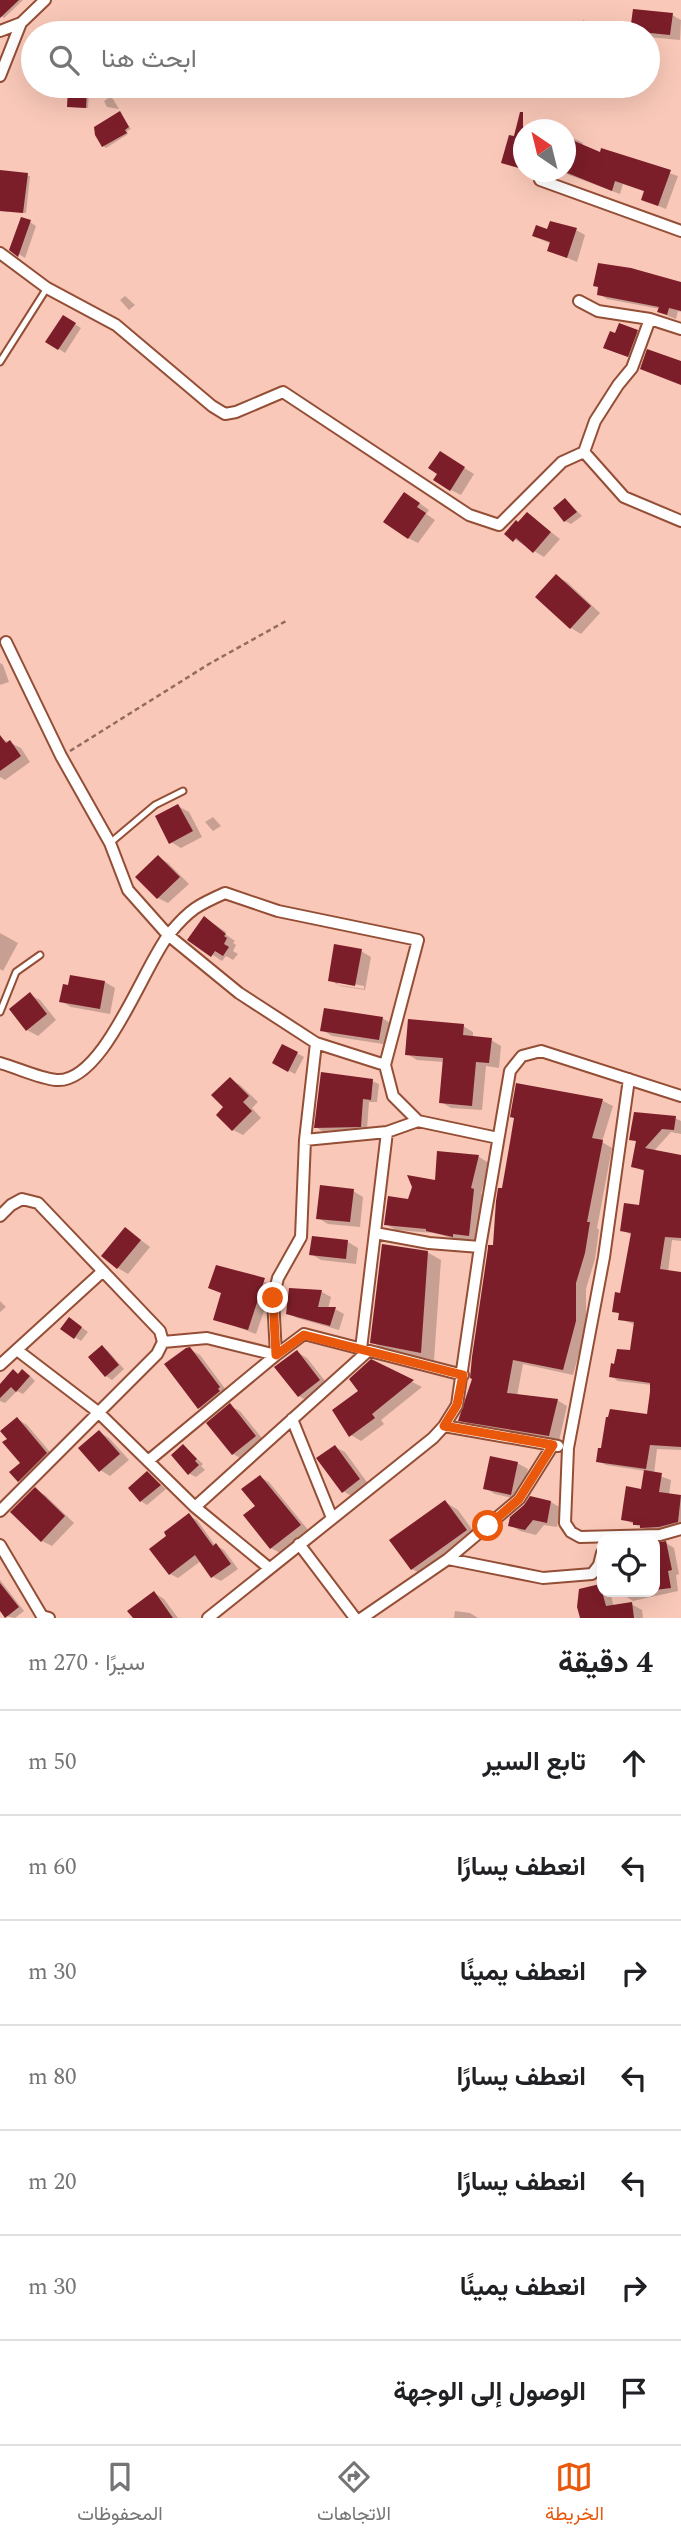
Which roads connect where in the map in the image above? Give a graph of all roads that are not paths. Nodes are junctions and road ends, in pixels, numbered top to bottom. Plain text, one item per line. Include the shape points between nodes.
1 (45, 0) edge
2 (23, 21) edge
3 (21, 23) joint
4 (0, 31) edge
5 (0, 76) edge
6 (546, 182) edge
7 (681, 231) edge
8 (0, 253) edge
9 (47, 288) junction
10 (579, 301) dead end
11 (649, 319) junction
12 (681, 329) edge
13 (0, 362) edge
14 (584, 452) junction
15 (681, 521) edge
16 (6, 642) dead end
17 (183, 791) dead end
18 (110, 843) junction
19 (168, 935) junction
20 (40, 955) dead end
21 (0, 1012) edge
22 (316, 1043) junction
23 (0, 1063) edge
24 (385, 1065) junction
25 (629, 1079) junction
26 (681, 1096) edge
27 (418, 1121) junction
28 (387, 1132) junction
29 (498, 1138) junction
30 (305, 1140) junction
31 (0, 1216) edge
32 (375, 1233) junction
33 (480, 1247) junction
34 (103, 1271) junction
35 (163, 1342) junction
36 (17, 1350) junction
37 (365, 1350) junction
38 (276, 1355) junction
39 (0, 1365) edge
40 (463, 1375) junction
41 (99, 1412) junction
42 (292, 1419) junction
43 (444, 1426) junction
44 (553, 1445) junction
45 (568, 1448) junction
46 (148, 1461) junction
47 (195, 1507) junction
48 (0, 1511) edge
49 (332, 1518) junction
50 (681, 1530) edge
51 (660, 1535) edge
52 (597, 1538) edge
53 (299, 1544) junction
54 (0, 1545) edge
55 (448, 1559) junction
56 (269, 1568) junction
57 (597, 1568) edge
58 (44, 1617) edge
59 (208, 1618) edge
60 (355, 1618) edge
61 (362, 1618) edge

1 - 2 street
3 - 4 street
3 - 5 street
6 - 7 street
8 - 9 street
9 - 13 lane
9 - 14 street via 116,325 225,414 283,392 468,515 499,525 562,462
10 - 11 street via 598,310
11 - 12 street
11 - 14 street via 632,368 595,421
14 - 15 street via 624,497
16 - 18 street via 61,756
17 - 18 lane via 155,806
18 - 19 street via 128,890
19 - 22 street via 239,993
19 - 23 street via 110,1038 82,1072 58,1080
19 - 24 street via 194,906 225,893 278,911 418,940
20 - 21 lane via 16,972
22 - 24 street
22 - 30 street
24 - 27 street via 393,1096
25 - 26 street
25 - 29 street via 541,1051 522,1056 510,1071
25 - 45 street via 604,1257
27 - 28 street
27 - 29 street
28 - 30 street
28 - 32 street
29 - 33 street
30 - 38 street via 301,1237 278,1278 273,1298
31 - 34 street via 22,1199 38,1203
32 - 33 street
32 - 37 street
33 - 40 street
34 - 35 street via 160,1331
34 - 36 street
35 - 38 street via 207,1338
35 - 41 street via 157,1354
36 - 39 street
36 - 41 street
37 - 38 street via 304,1335
37 - 40 street
37 - 42 street
38 - 46 street
40 - 43 street via 457,1405
41 - 46 street
41 - 48 street
42 - 47 street
42 - 49 street
43 - 44 street
43 - 49 street
44 - 45 street
44 - 55 street via 519,1499
45 - 52 street via 565,1523 580,1537
46 - 47 street
47 - 56 street
49 - 53 street
50 - 51 street
53 - 56 street
53 - 60 street
54 - 58 street
55 - 57 street via 542,1578 592,1574
55 - 61 street
56 - 59 street

